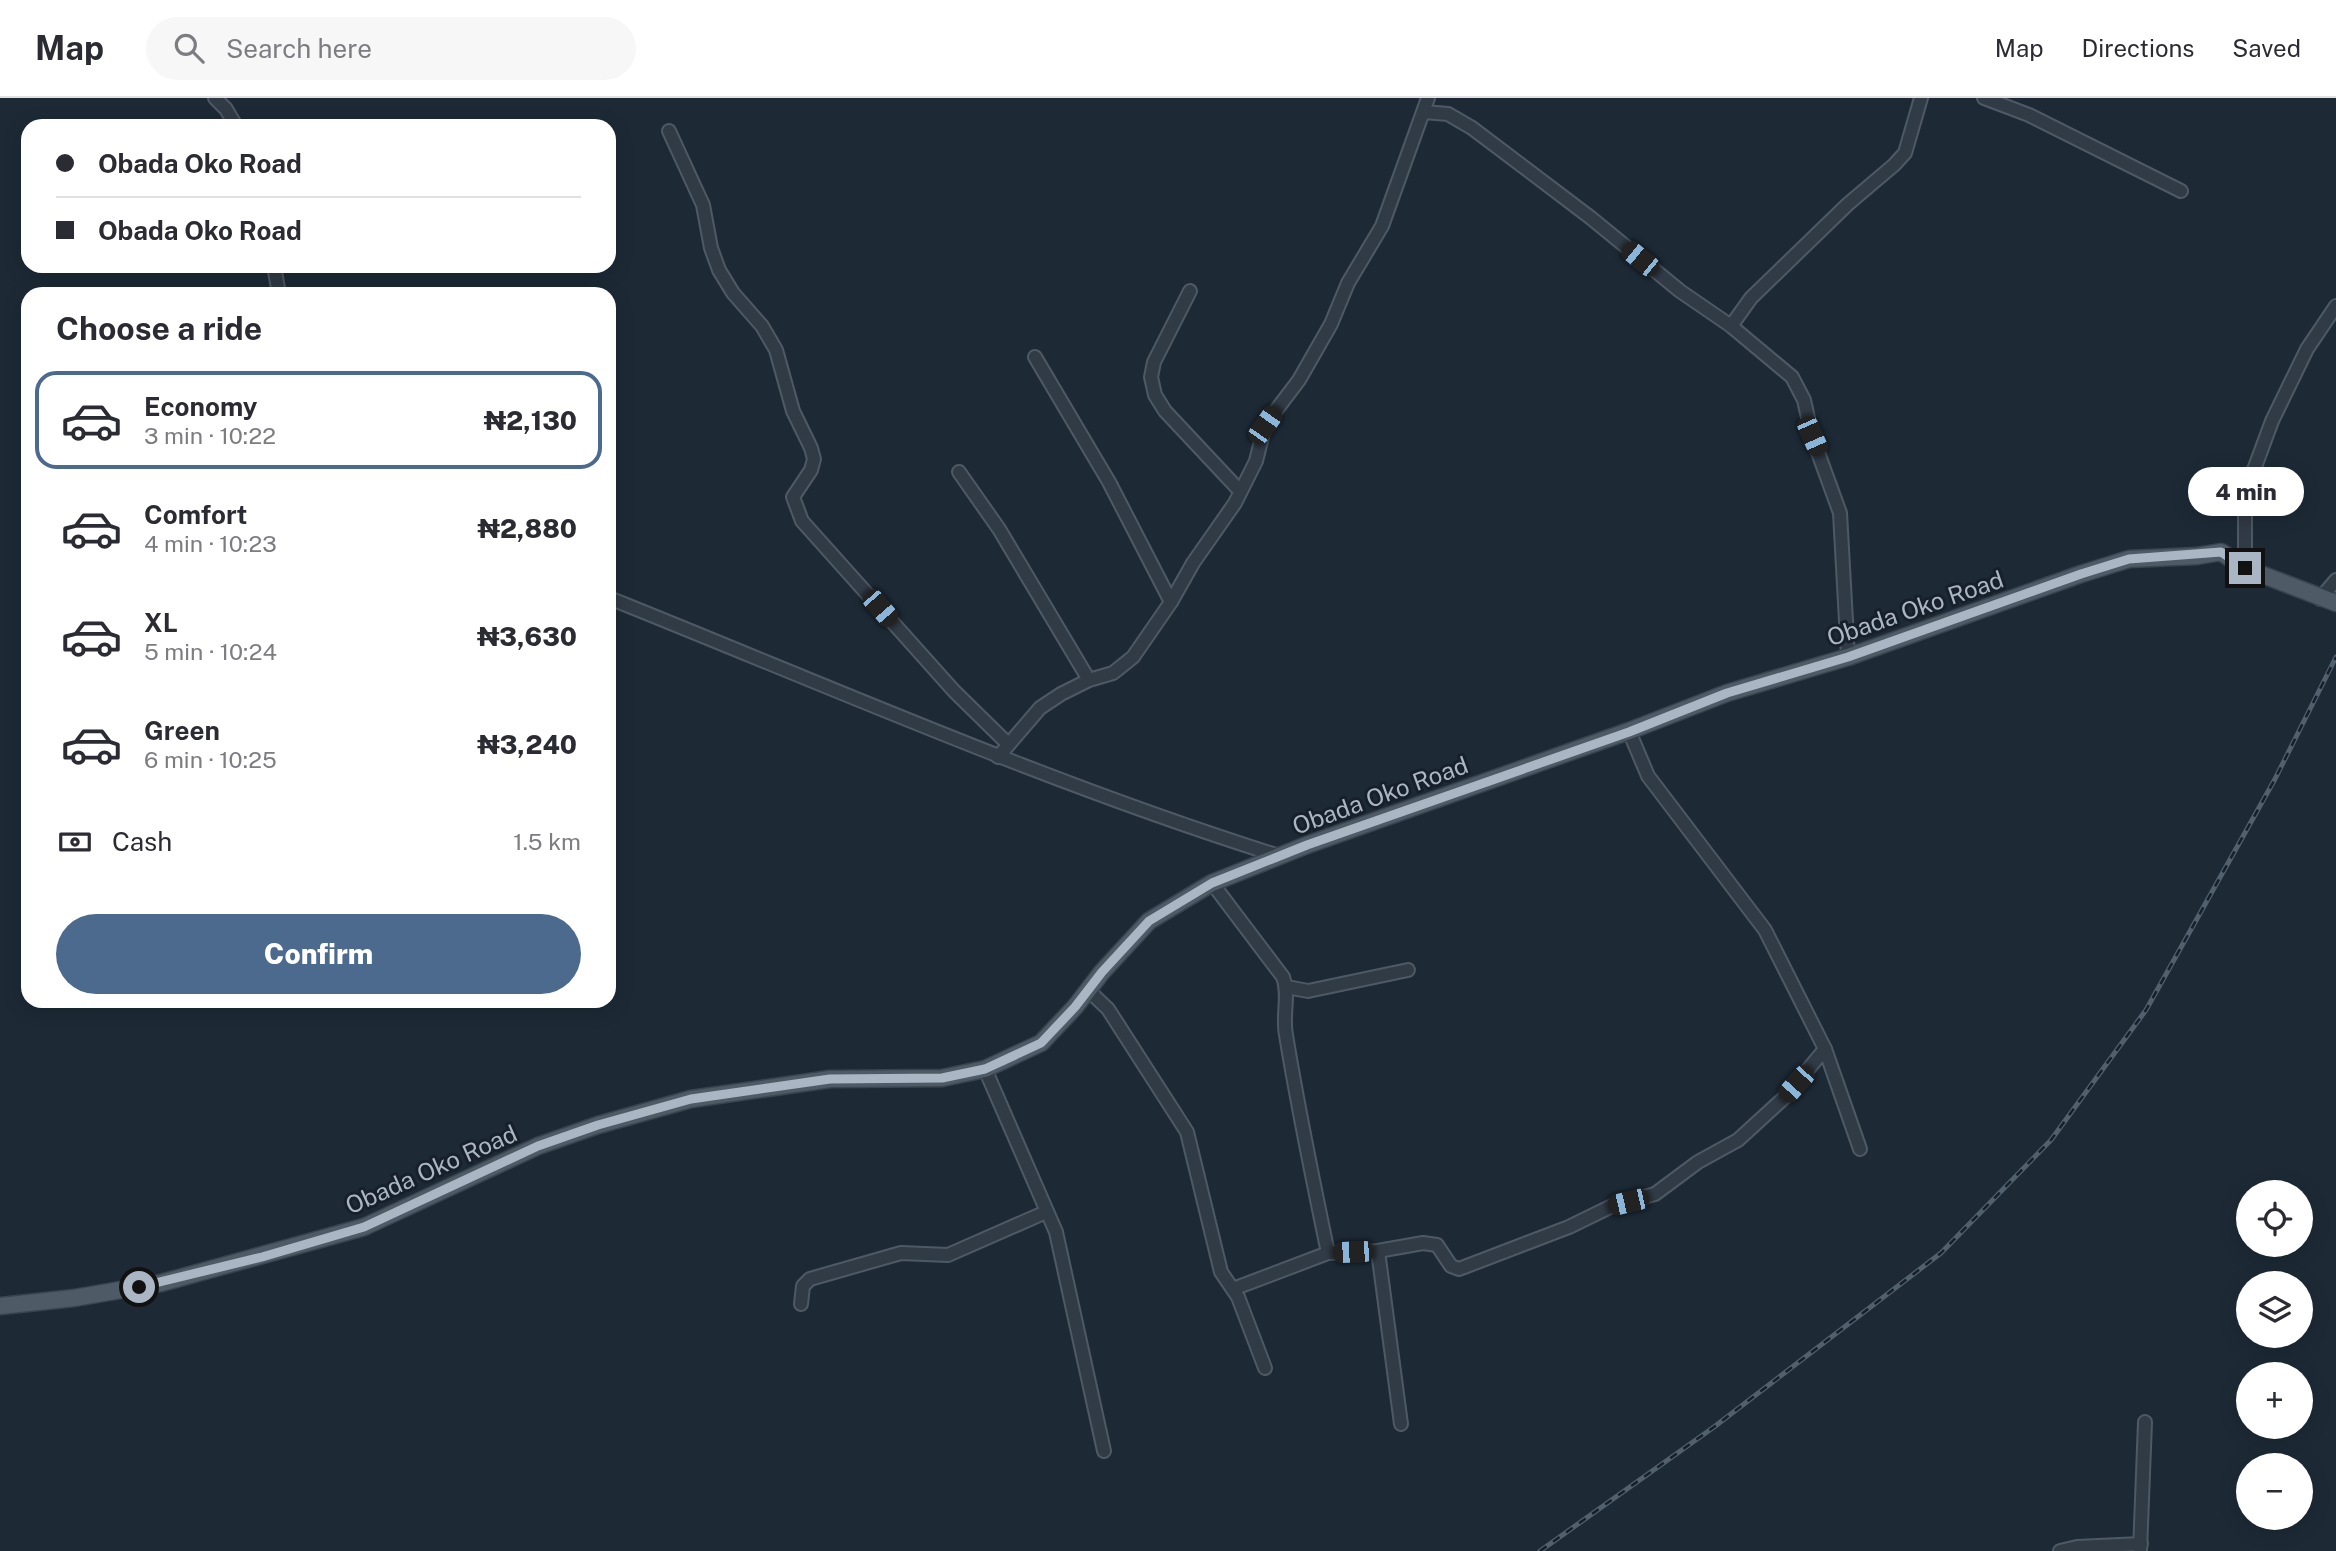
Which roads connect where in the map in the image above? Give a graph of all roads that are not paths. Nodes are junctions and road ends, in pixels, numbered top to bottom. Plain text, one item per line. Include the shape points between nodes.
1 (215, 98) edge
2 (1428, 98) edge
3 (1436, 98) edge
4 (1921, 98) edge
5 (1984, 98) edge
6 (1424, 112) junction
7 (1448, 114) junction
8 (232, 119) edge
9 (669, 131) dead end
10 (2181, 191) dead end
11 (1190, 291) dead end
12 (2336, 306) edge
13 (1731, 326) junction
14 (1035, 357) dead end
15 (959, 472) dead end
16 (1240, 491) junction
17 (2245, 568) junction
18 (2336, 580) edge
19 (616, 601) edge
20 (2328, 601) edge
21 (1171, 602) junction
22 (1848, 657) junction
23 (1089, 680) junction
24 (1629, 732) junction
25 (1008, 744) junction
26 (998, 757) junction
27 (1279, 856) junction
28 (1212, 883) junction
29 (1408, 970) dead end
30 (1287, 987) junction
31 (1088, 990) junction
32 (1825, 1049) junction
33 (985, 1069) junction
34 (1860, 1149) dead end
35 (1046, 1212) junction
36 (1378, 1251) junction
37 (1328, 1253) junction
38 (1233, 1289) junction
39 (801, 1304) dead end
40 (0, 1306) edge
41 (1265, 1368) dead end
42 (2145, 1422) dead end
43 (1401, 1424) dead end
44 (1104, 1451) dead end
45 (2140, 1547) edge
46 (2060, 1551) edge

1 - 8 street
2 - 6 street
3 - 7 street
4 - 13 street via 1905,153 1751,298
5 - 10 street via 2029,114
6 - 7 street
6 - 16 street via 1382,226 1299,380 1265,425 1256,461
7 - 13 street
9 - 25 street via 703,205 719,270 776,350 793,411 811,448 811,470 793,498 802,521 954,691
11 - 16 street via 1154,362 1155,395
12 - 17 street via 2306,349 2245,494
13 - 22 street via 1792,377 1804,400 1840,513
14 - 21 street via 1109,482
15 - 23 street via 999,529
16 - 21 street
17 - 20 main road, Obada Oko Road
17 - 22 main road, Obada Oko Road via 2221,552 2129,559
18 - 20 street
19 - 26 street
21 - 23 street via 1133,657 1113,673
22 - 24 main road, Obada Oko Road via 1727,693
23 - 25 street via 1040,708
24 - 27 main road, Obada Oko Road
24 - 32 street via 1648,776 1765,930
25 - 26 street
26 - 27 street
27 - 28 main road, Obada Oko Road
28 - 30 street
28 - 31 main road, Obada Oko Road via 1149,921
29 - 30 street via 1308,991
30 - 37 street via 1283,1020
31 - 33 main road, Obada Oko Road via 1041,1043
31 - 38 street via 1108,1009 1187,1132 1221,1272
32 - 34 street
32 - 36 street via 1785,1097 1738,1140 1655,1194 1614,1205 1459,1269 1431,1243
33 - 35 street
33 - 40 main road, Obada Oko Road via 942,1078 830,1079 691,1099 538,1146 351,1231 161,1283
35 - 39 street via 948,1255 901,1253 810,1279 803,1286
35 - 44 street via 1056,1232
36 - 37 street
36 - 43 street
37 - 38 street
38 - 41 street
42 - 45 street
45 - 46 street

